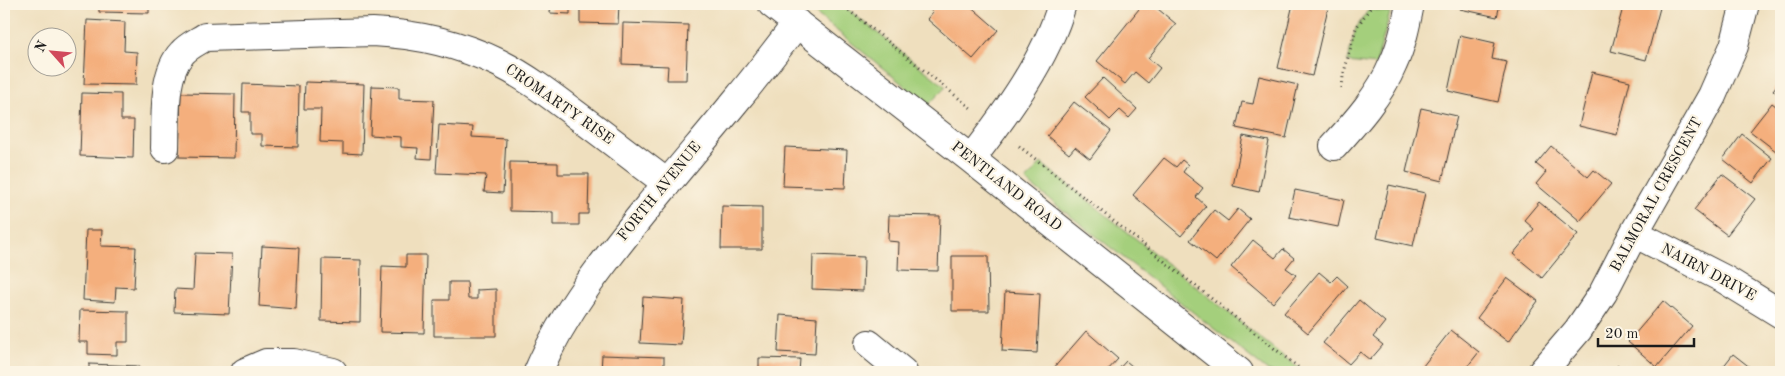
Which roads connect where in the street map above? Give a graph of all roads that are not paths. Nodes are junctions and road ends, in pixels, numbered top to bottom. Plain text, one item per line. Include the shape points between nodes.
1 (772, 4) edge
2 (1062, 4) edge
3 (1410, 4) edge
4 (1745, 4) edge
5 (797, 23) junction
6 (1334, 146) dead end
7 (165, 148) dead end
8 (971, 159) junction
9 (667, 183) junction
10 (1634, 233) junction
11 (1781, 314) edge
12 (869, 344) dead end
13 (245, 372) edge
14 (333, 372) edge
15 (538, 372) edge
16 (903, 372) edge
17 (1239, 372) edge
18 (1542, 372) edge

1 - 5 street, PENTLAND ROAD
2 - 8 street via 1034,68
3 - 6 street via 1404,35 1393,65 1356,122
4 - 10 street, BALMORAL CRESCENT via 1734,46 1712,96
5 - 8 street, PENTLAND ROAD
5 - 9 street, FORTH AVENUE
7 - 9 street, CROMARTY RISE via 172,68 182,52 205,36 397,33 422,37 499,63 549,94
8 - 17 street, PENTLAND ROAD
9 - 15 street, FORTH AVENUE via 601,265 570,311
10 - 11 street, NAIRN DRIVE via 1724,279
10 - 18 street, BALMORAL CRESCENT via 1603,292 1578,330
12 - 16 street
13 - 14 street via 266,363 294,363

